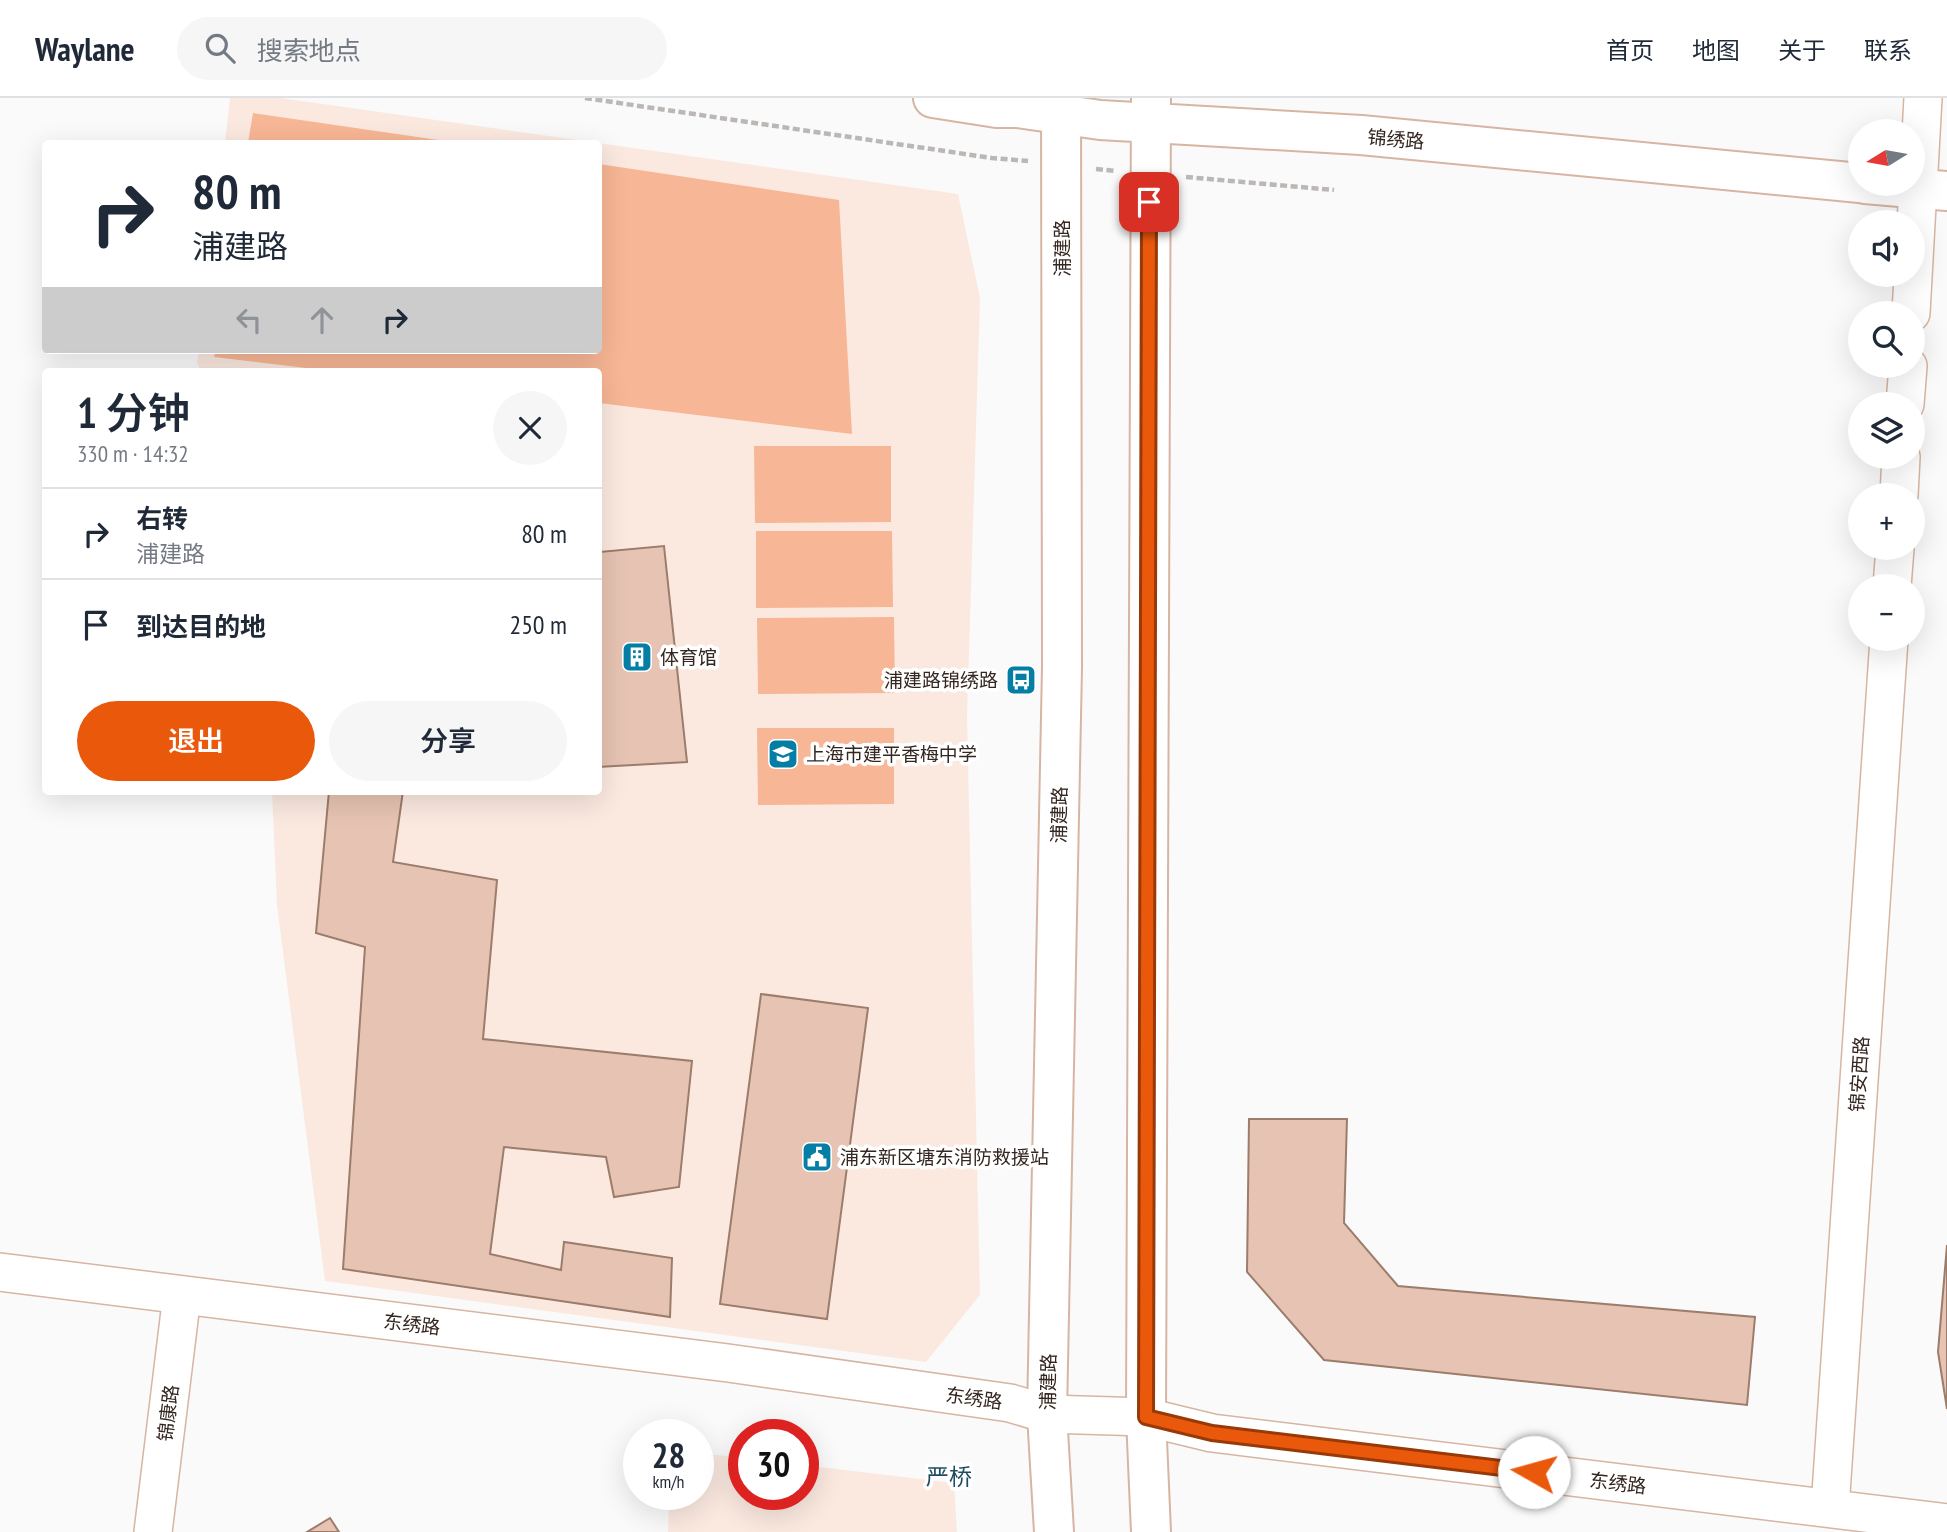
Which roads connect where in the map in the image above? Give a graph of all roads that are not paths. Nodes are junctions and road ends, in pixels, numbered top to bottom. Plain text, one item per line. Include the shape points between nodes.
1 (933, 98) edge
2 (1923, 98) edge
3 (1062, 106) edge
4 (1150, 110) edge
5 (1848, 182) edge
6 (1933, 190) edge
7 (1913, 301) edge
8 (1888, 651) edge
9 (0, 1272) edge
10 (182, 1295) junction
11 (1048, 1414) junction
12 (1146, 1417) junction
13 (1829, 1508) junction
14 (1947, 1523) edge
15 (153, 1532) edge
16 (1054, 1532) edge
17 (1151, 1532) edge

1 - 3 main road, 锦绣路 via 997,108
2 - 6 street
3 - 4 main road, 锦绣路 via 1100,120
3 - 11 main road, 浦建路 via 1062,667
4 - 5 main road, 锦绣路
4 - 12 main road
6 - 7 street
8 - 13 street, 锦安西路
9 - 10 street, 东绣路
10 - 11 street, 东绣路 via 741,1365 1010,1403
10 - 15 street, 锦康路
11 - 12 street, 东绣路
11 - 16 main road, 浦建路
12 - 13 street, 东绣路 via 1212,1433
12 - 17 main road
13 - 14 street, 东绣路

